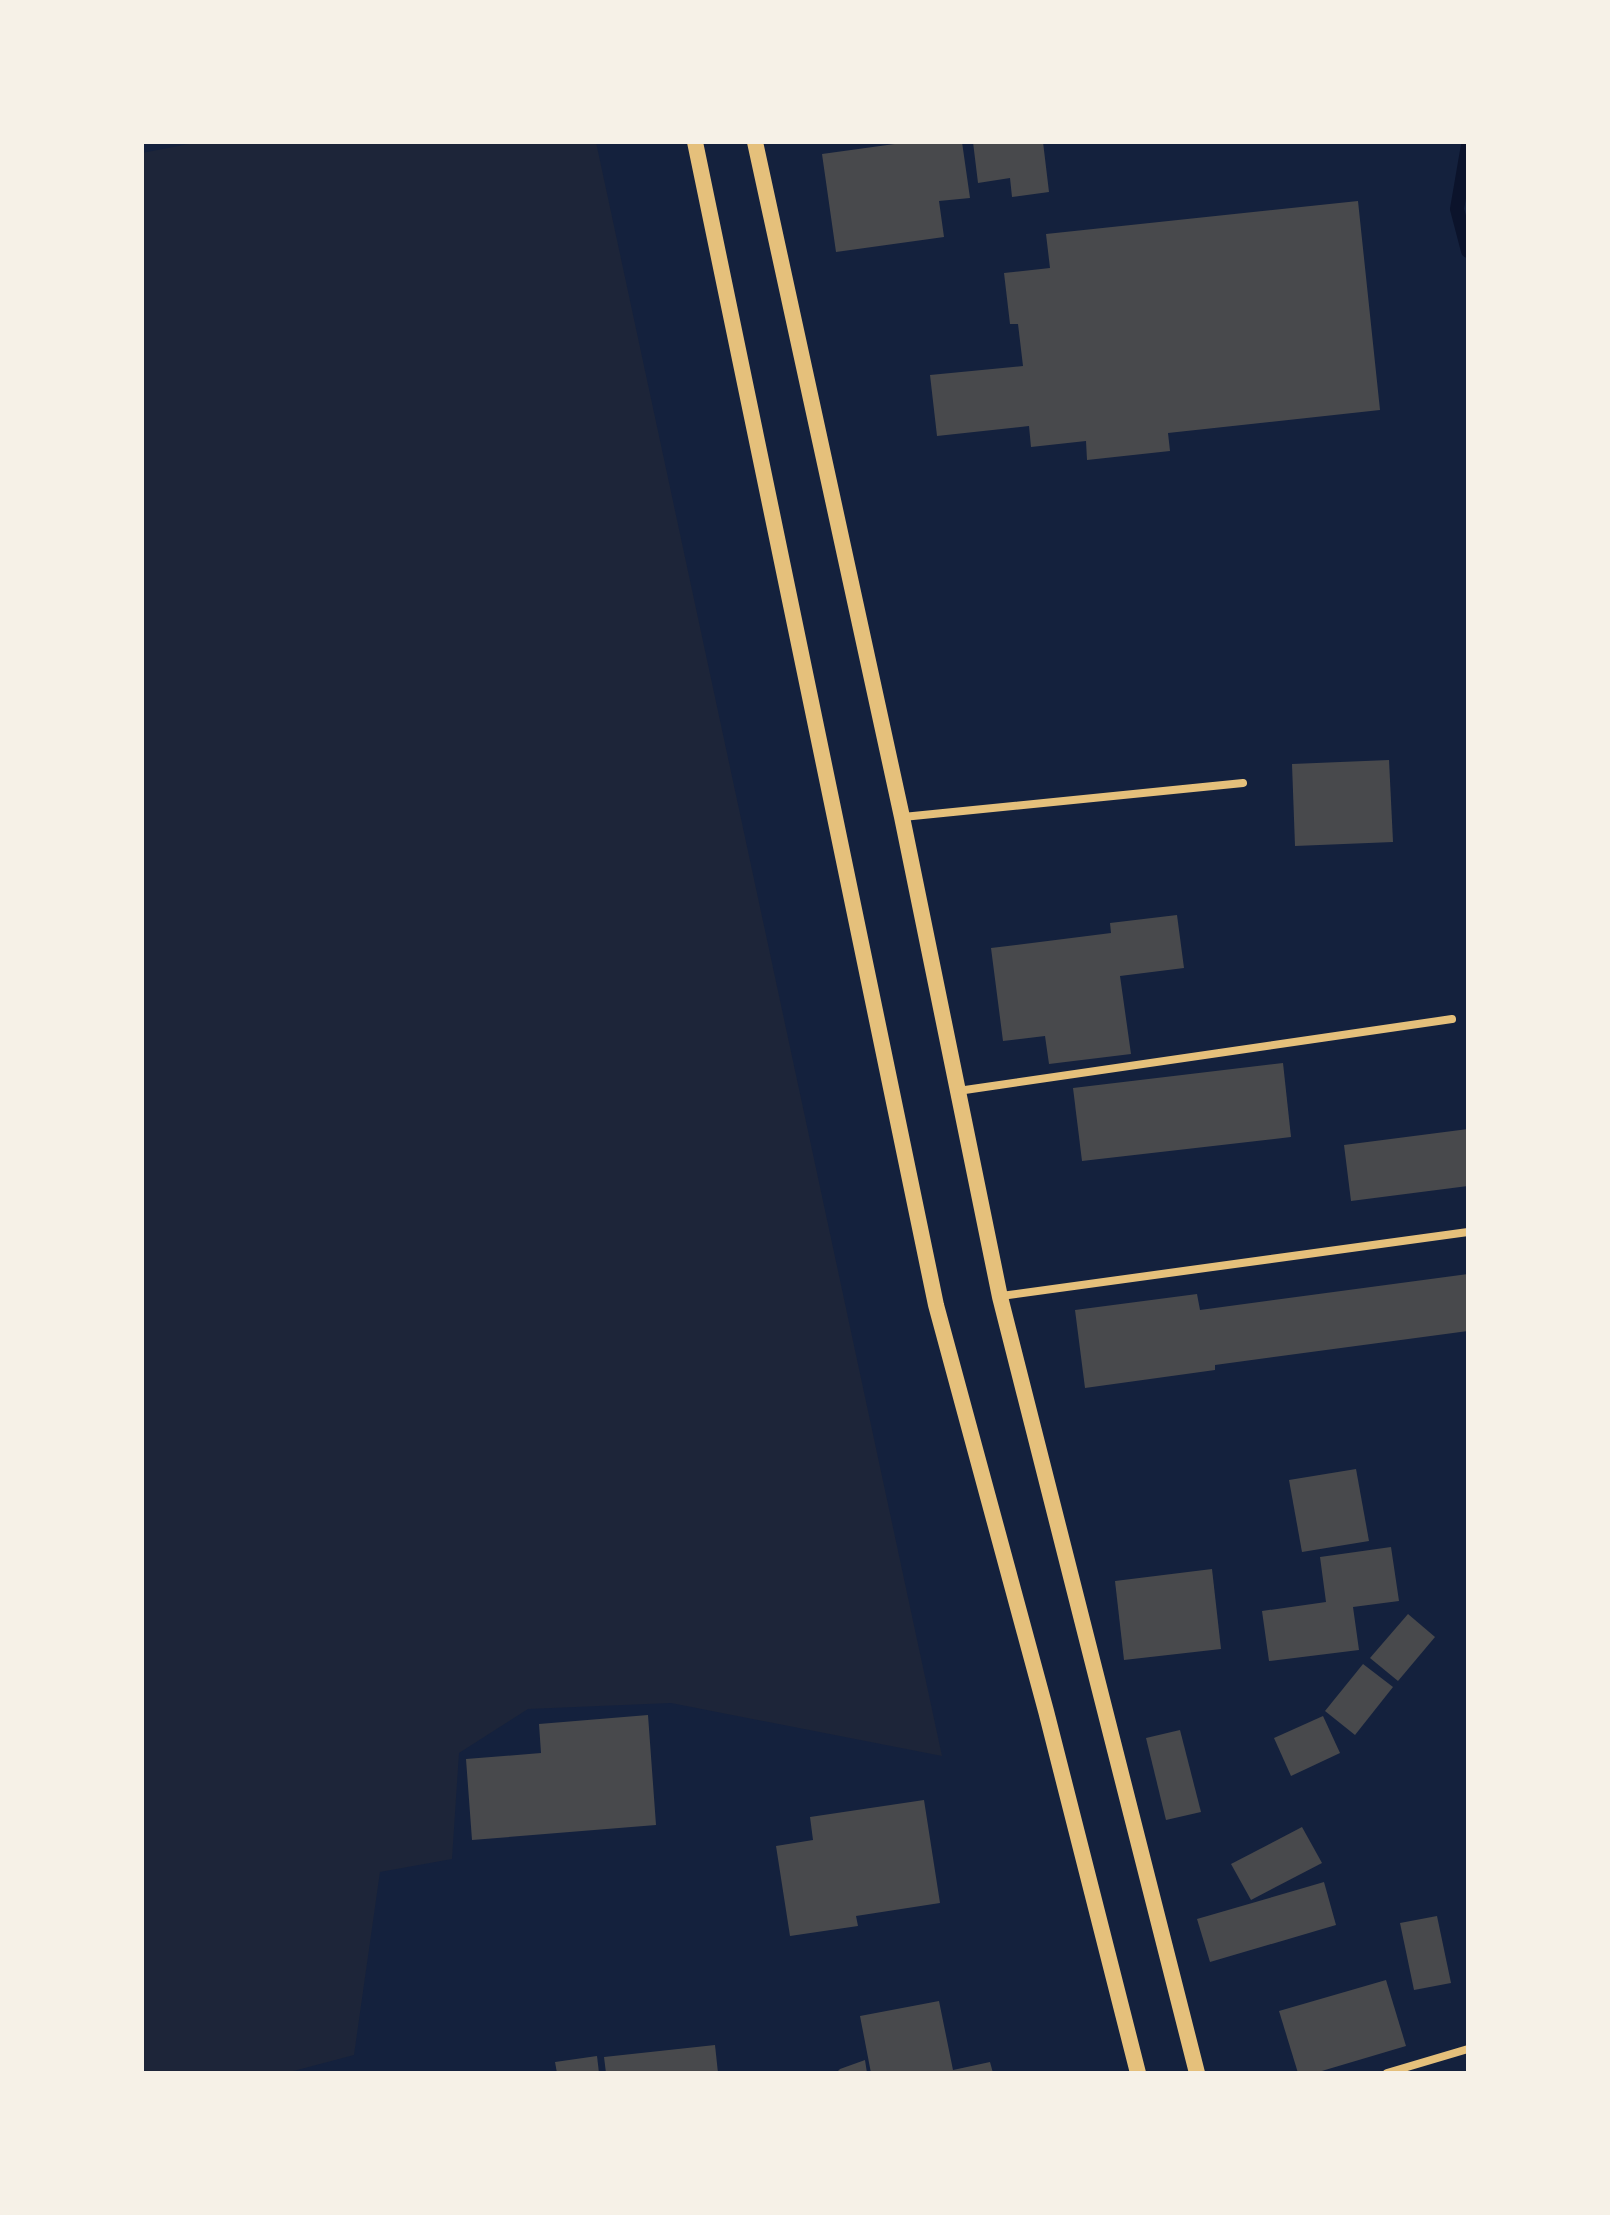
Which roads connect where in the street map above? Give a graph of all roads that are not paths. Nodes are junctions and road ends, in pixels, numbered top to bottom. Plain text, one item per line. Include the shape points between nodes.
1 (695, 142) edge
2 (755, 142) edge
3 (1243, 783) dead end
4 (902, 817) junction
5 (1452, 1019) dead end
6 (958, 1091) junction
7 (1468, 1232) edge
8 (1000, 1297) junction
9 (1468, 2049) edge
10 (1138, 2073) edge
11 (1197, 2073) edge
12 (1387, 2073) edge

1 - 10 main road via 936,1305
2 - 4 main road
3 - 4 street
4 - 6 main road
5 - 6 street
6 - 8 main road
7 - 8 street
8 - 11 main road
9 - 12 street

